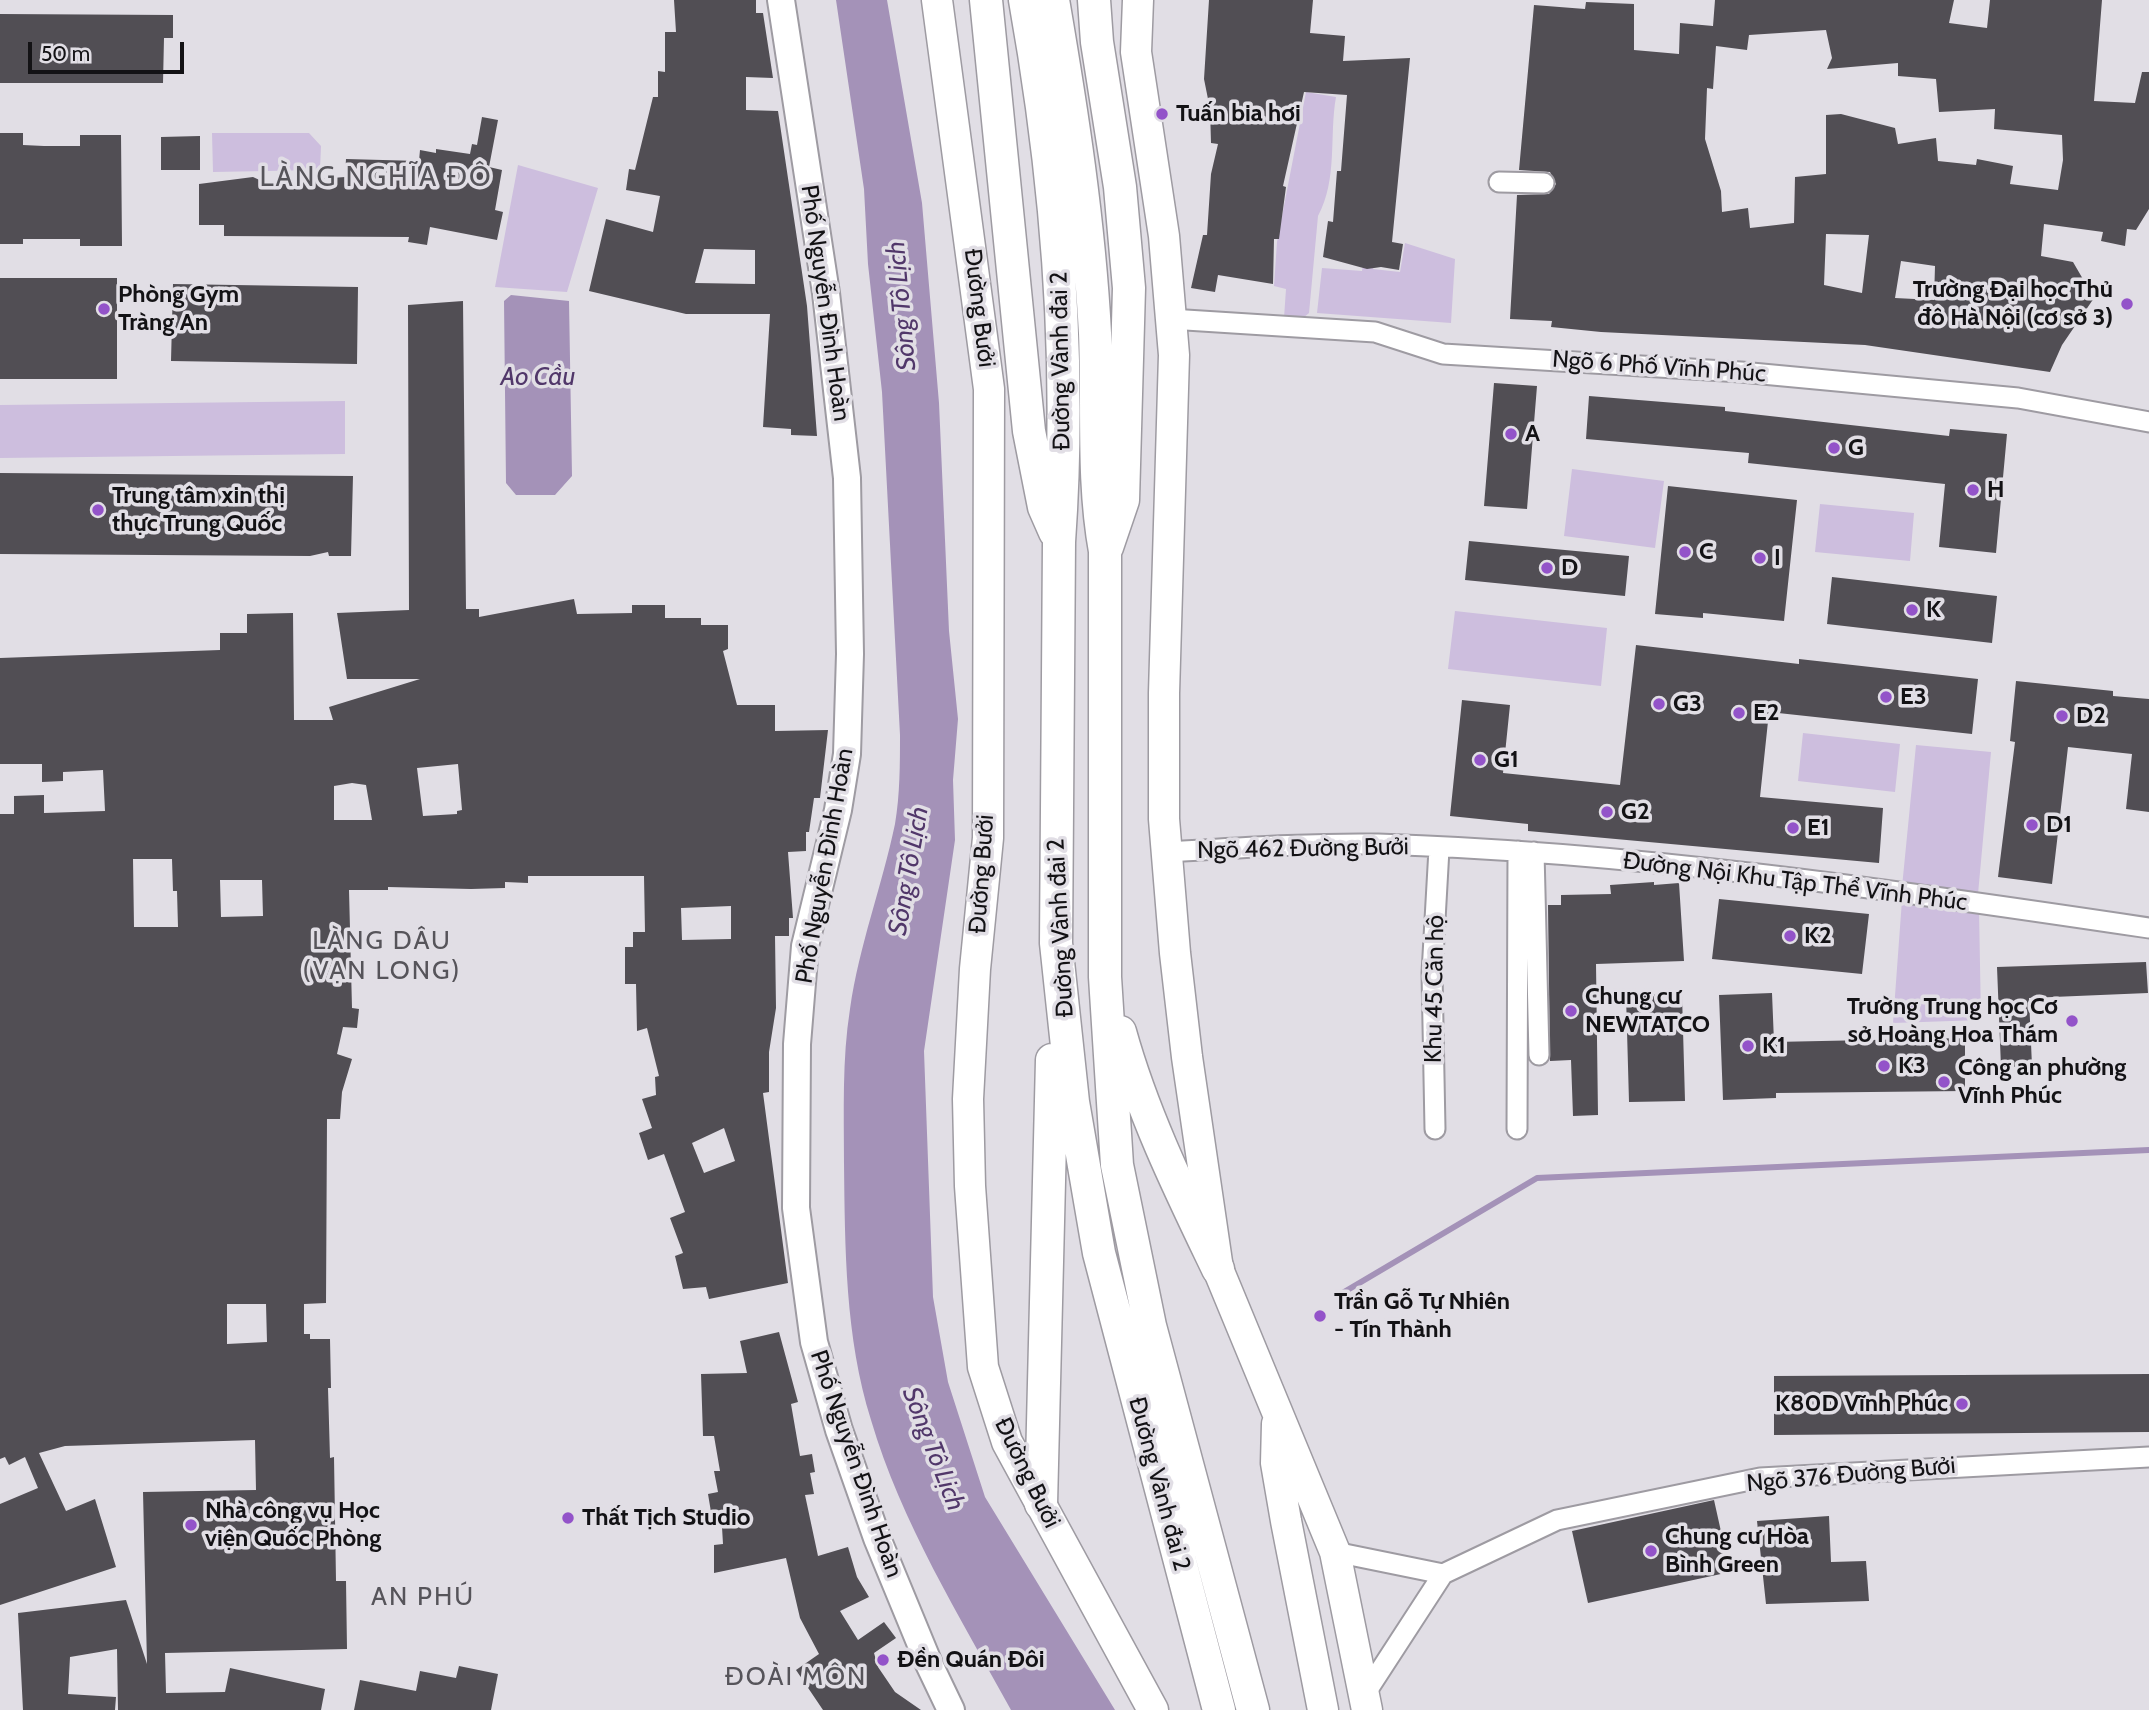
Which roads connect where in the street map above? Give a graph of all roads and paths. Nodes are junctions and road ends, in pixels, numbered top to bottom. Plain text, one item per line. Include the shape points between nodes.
1 (781, 0) edge
2 (937, 0) edge
3 (986, 0) edge
4 (1025, 0) edge
5 (1053, 0) edge
6 (1094, 0) edge
7 (1138, 0) edge
8 (1060, 128) junction
9 (1499, 182) dead end
10 (1544, 183) dead end
11 (1170, 319) junction
12 (2149, 422) edge
13 (1059, 542) junction
14 (1105, 551) junction
15 (1439, 849) junction
16 (1166, 852) junction
17 (1526, 852) junction
18 (2149, 928) edge
19 (1056, 943) junction
20 (1105, 977) junction
21 (1539, 1055) dead end
22 (1435, 1129) dead end
23 (1517, 1129) dead end
24 (1218, 1269) junction
25 (1278, 1410) junction
26 (2149, 1457) edge
27 (1041, 1504) junction
28 (1335, 1552) junction
29 (1443, 1574) junction
30 (1366, 1702) edge
31 (951, 1710) edge
32 (1153, 1710) edge
33 (1219, 1710) edge
34 (1253, 1710) edge
35 (1324, 1710) edge

1 - 31 main road, Phố Nguyễn Đình Hoàn via 826,293 847,478 850,640 847,754 805,946 797,1044 799,1234 814,1342 839,1430 877,1538
2 - 27 main road, Đường Bưởi via 989,389 988,838 968,1099 979,1328 983,1367 1007,1442
3 - 13 highway via 1029,431 1044,507
4 - 8 highway
5 - 8 highway
6 - 14 highway via 1129,288 1123,500
7 - 11 main road via 1136,52 1164,236
8 - 13 highway, Đường Vành đai 2 via 1064,478
8 - 14 highway, Đường Vành đai 2 via 1090,266 1098,513
9 - 10 street
11 - 12 street, Ngõ 6 Phố Vĩnh Phúc via 1375,332 1443,354 1727,371 2018,398
11 - 16 main road via 1174,355 1164,693
13 - 19 highway, Đường Vành đai 2
14 - 20 highway, Đường Vành đai 2
15 - 16 street, Ngõ 462 Đường Bưởi via 1333,844
15 - 17 street, Đường Nội Khu Tập Thể Vĩnh Phúc
15 - 22 street, Khu 45 Căn hộ via 1432,973
16 - 24 main road via 1187,1057
17 - 18 street, Đường Nội Khu Tập Thể Vĩnh Phúc via 1934,898
17 - 21 street
17 - 23 street
19 - 27 highway
19 - 33 highway, Đường Vành đai 2 via 1073,1102 1099,1253
20 - 24 highway via 1144,1107
20 - 34 highway, Đường Vành đai 2 via 1112,1115 1127,1214 1150,1326
24 - 25 main road
25 - 28 main road
25 - 35 main road via 1278,1475
26 - 29 street, Ngõ 376 Đường Bưởi via 1760,1478 1558,1520
27 - 32 main road, Đường Bưởi
28 - 29 street
28 - 30 main road
29 - 30 street

